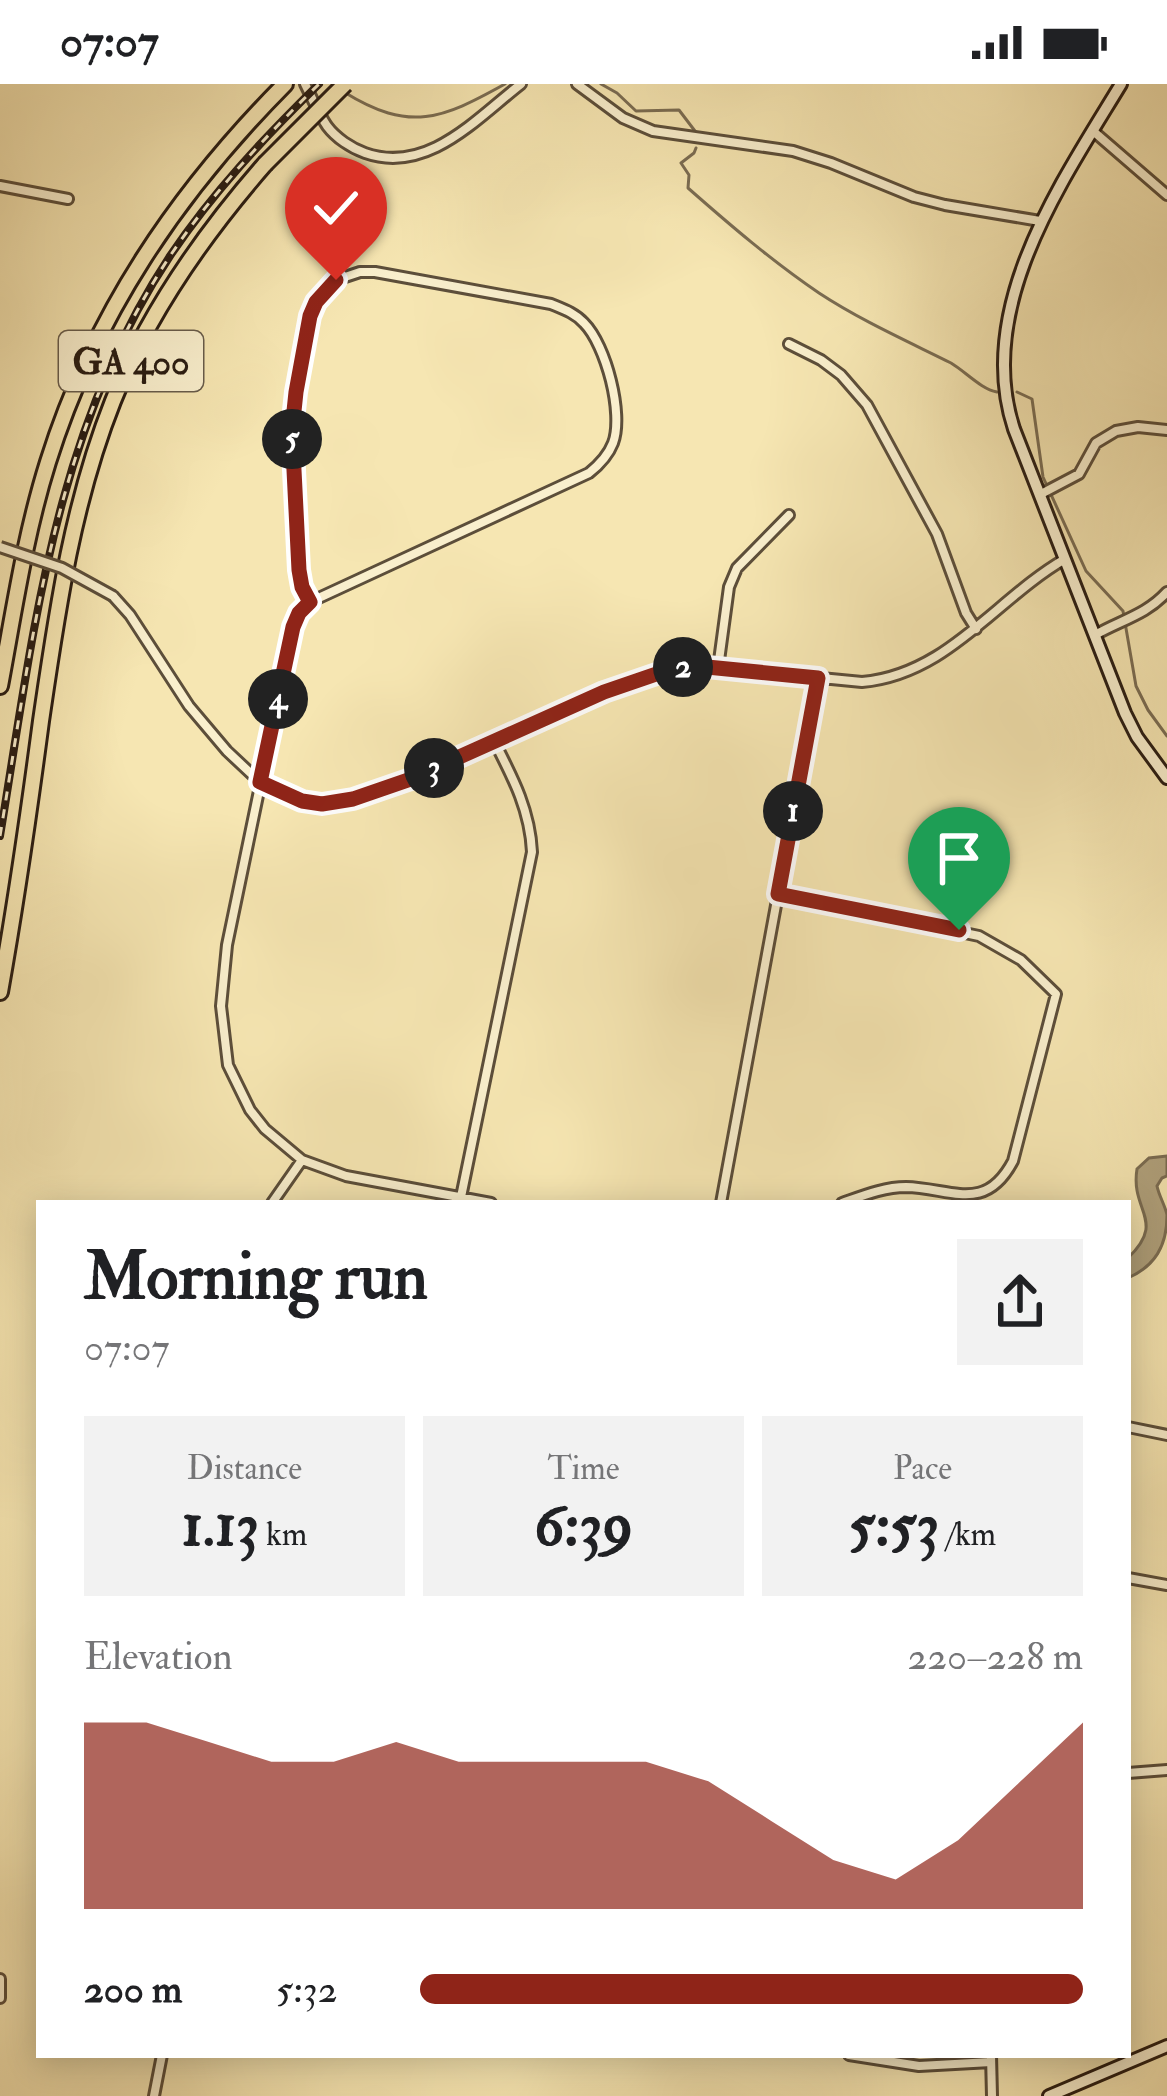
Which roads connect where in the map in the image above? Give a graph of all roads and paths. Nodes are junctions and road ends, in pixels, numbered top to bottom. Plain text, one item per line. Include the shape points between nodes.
1 (285, 84) edge
2 (305, 84) edge
3 (345, 84) edge
4 (521, 84) edge
5 (577, 84) edge
6 (1121, 84) edge
7 (1093, 131) junction
8 (0, 186) edge
9 (1167, 195) edge
10 (68, 199) dead end
11 (1040, 221) junction
12 (789, 344) dead end
13 (1167, 430) edge
14 (1042, 494) junction
15 (789, 515) dead end
16 (0, 547) edge
17 (1066, 558) junction
18 (1167, 592) edge
19 (310, 602) junction
20 (976, 629) junction
21 (1100, 632) junction
22 (718, 668) junction
23 (818, 678) junction
24 (0, 686) edge
25 (494, 741) junction
26 (1167, 778) edge
27 (260, 782) junction
28 (778, 894) junction
29 (0, 992) edge
30 (302, 1160) junction
31 (461, 1197) junction
32 (274, 1200) edge
33 (476, 1200) edge
34 (722, 1200) edge
35 (852, 1200) edge
36 (1131, 1428) edge
37 (1167, 1435) edge
38 (1131, 1579) edge
39 (1167, 1586) edge
40 (1167, 1770) edge
41 (1131, 1773) edge
42 (0, 1979) edge
43 (0, 1998) edge
44 (1167, 2045) edge
45 (161, 2058) edge
46 (868, 2058) edge
47 (991, 2058) edge
48 (154, 2096) edge
49 (992, 2096) edge
50 (1049, 2096) edge

1 - 24 highway, GA 400 via 153,241 110,310 36,504
2 - 4 street via 328,129 392,159 445,143
3 - 29 highway, GA 400, bridge via 210,231 146,330 113,400 60,589
5 - 11 street via 653,131 793,151 945,206
6 - 7 street
7 - 9 street
7 - 11 street
8 - 10 street
11 - 14 street via 1006,333 1003,370 1012,424
12 - 20 street via 841,375 867,405 937,534
13 - 14 street via 1116,431 1096,443 1079,474
14 - 17 street
15 - 22 street via 736,568
16 - 27 street, bridge via 113,596 205,727
17 - 20 street
17 - 21 street
18 - 21 street via 1141,615
19 - 19 street via 599,465 614,442 617,416 603,352 584,322 551,304 375,272 347,274 326,289 310,316 292,430 299,570
19 - 27 street via 293,627
20 - 23 street via 889,678
21 - 26 street via 1125,713
22 - 23 street
22 - 25 street via 668,670
23 - 28 street
25 - 27 street via 341,802 302,801
25 - 31 street via 526,806 532,852
27 - 30 street via 222,978 224,1046 250,1110
28 - 34 street
28 - 35 street via 979,936 1021,960 1056,994 1006,1174 964,1196 898,1187
30 - 31 street
30 - 32 street
31 - 33 street
36 - 37 street
38 - 39 street
40 - 41 street
42 - 43 street
44 - 50 street
45 - 48 street
46 - 47 street via 919,2066
47 - 49 street

